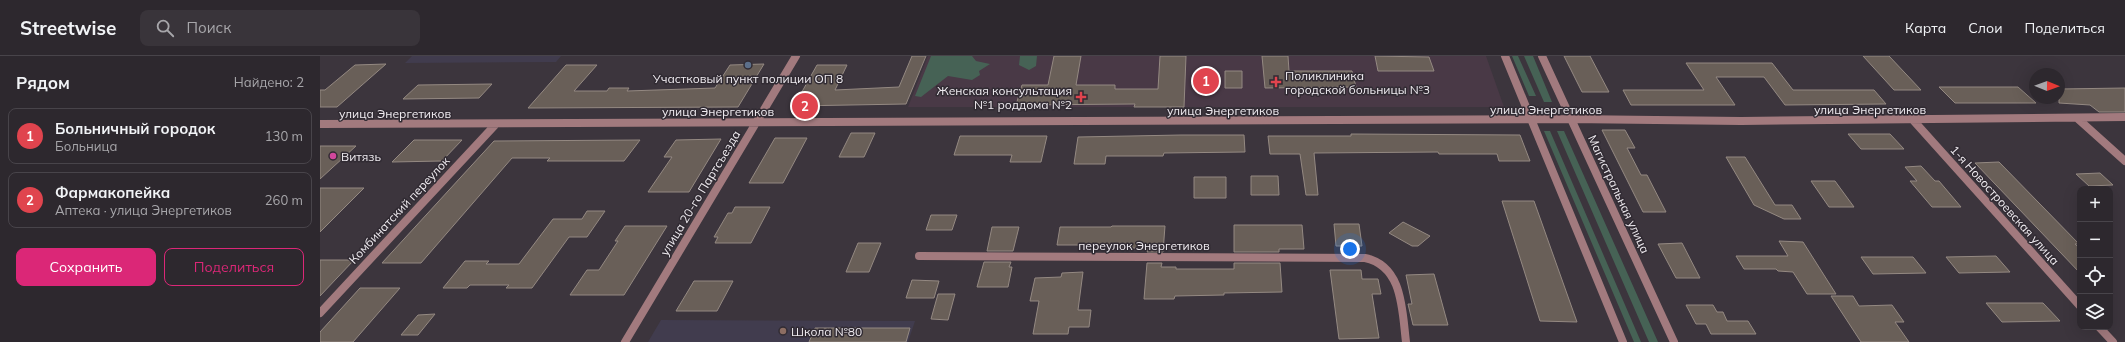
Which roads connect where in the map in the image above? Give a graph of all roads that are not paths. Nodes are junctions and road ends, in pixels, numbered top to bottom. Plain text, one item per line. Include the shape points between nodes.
1 (796, 56) edge
2 (1505, 56) edge
3 (1542, 56) edge
4 (2125, 117) edge
5 (2077, 118) junction
6 (1531, 119) junction
7 (1570, 119) junction
8 (1913, 120) junction
9 (756, 122) junction
10 (320, 124) edge
11 (496, 124) junction
12 (2125, 161) edge
13 (919, 256) dead end
14 (2077, 303) edge
15 (320, 313) edge
16 (2102, 330) edge
17 (625, 342) edge
18 (1406, 342) edge
19 (1623, 342) edge
20 (1674, 342) edge
21 (2113, 342) edge

1 - 9 street, улица 20-го Партсъезда
2 - 6 street
3 - 7 street, Магистральная улица
4 - 5 street, улица Энергетиков
5 - 8 street, улица Энергетиков
5 - 12 street
6 - 7 street, улица Энергетиков
6 - 9 street, улица Энергетиков
6 - 19 street
7 - 8 street, улица Энергетиков
7 - 20 street, Магистральная улица
8 - 14 street, 1-я Новостроевская улица
9 - 11 street, улица Энергетиков
9 - 17 street, улица 20-го Партсъезда
10 - 11 street, улица Энергетиков
11 - 15 street, Комбинатский переулок
13 - 18 street, переулок Энергетиков via 1370,259 1385,266 1394,277
16 - 21 street

